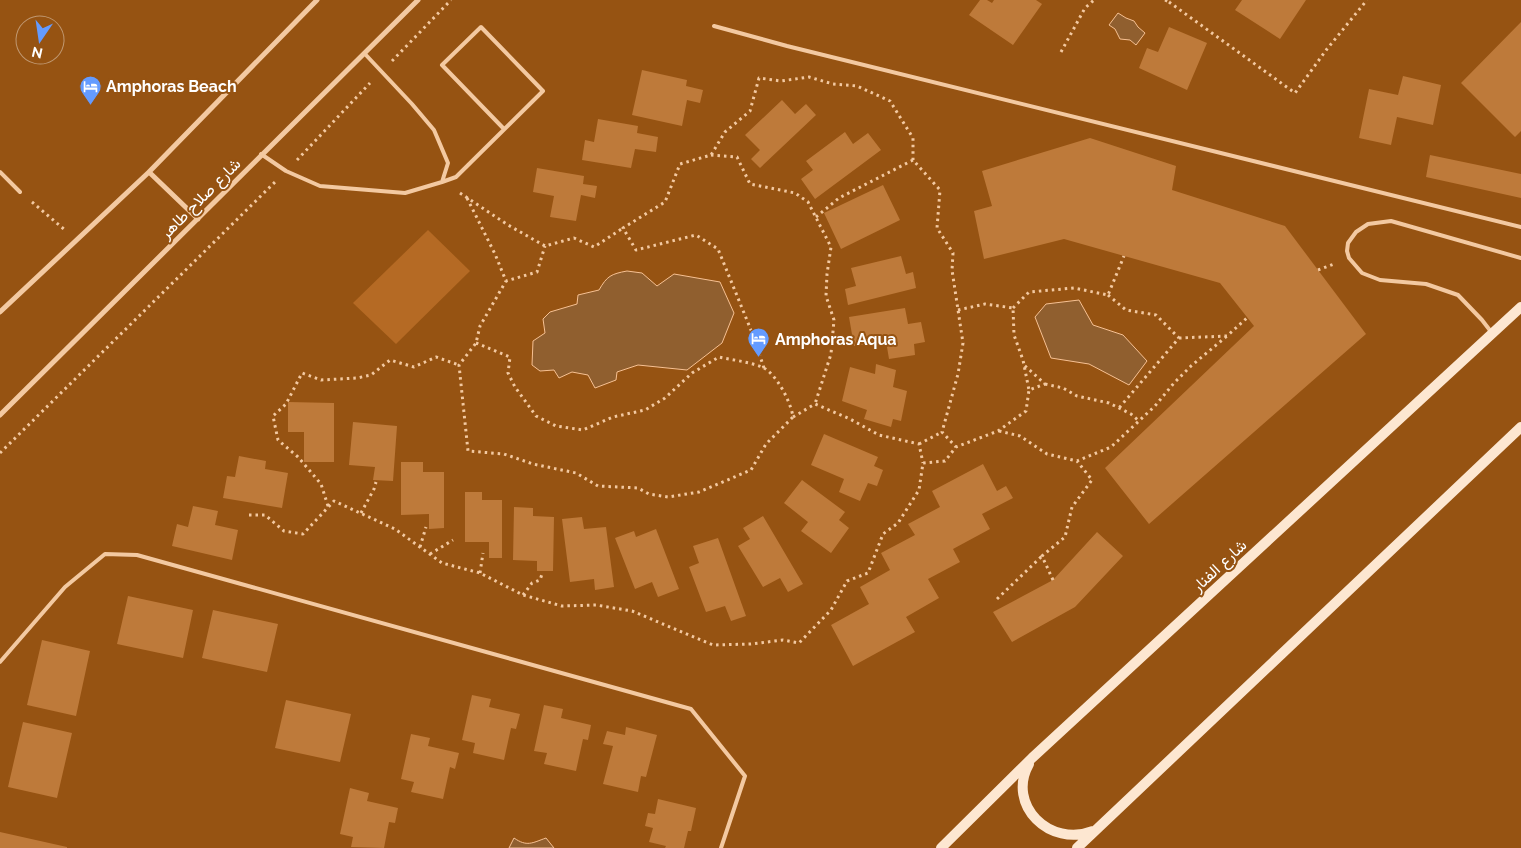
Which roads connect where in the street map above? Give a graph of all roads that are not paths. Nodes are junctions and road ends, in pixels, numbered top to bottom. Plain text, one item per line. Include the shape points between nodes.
1 (317, 0) edge
2 (418, 0) edge
3 (714, 26) dead end
4 (365, 54) junction
5 (504, 129) junction
6 (261, 154) junction
7 (0, 172) edge
8 (149, 172) junction
9 (442, 182) junction
10 (20, 192) road end
11 (198, 219) junction
12 (1521, 227) edge
13 (1521, 258) edge
14 (1521, 307) edge
15 (0, 312) edge
16 (1492, 333) junction
17 (0, 415) edge
18 (1521, 427) edge
19 (0, 662) edge
20 (1032, 758) junction
21 (1097, 829) junction
22 (721, 848) edge
23 (941, 848) edge
24 (1077, 848) edge

1 - 8 street
2 - 4 street, شارع صلاح طاهر
3 - 12 lane
4 - 6 street, شارع صلاح طاهر
4 - 9 lane via 434,130 448,163
5 - 5 lane via 543,91 481,27 442,65
5 - 9 lane via 456,177
6 - 9 lane via 286,171 320,186 405,193
6 - 11 street, شارع صلاح طاهر
7 - 10 lane
8 - 11 street
8 - 15 street
11 - 17 street, شارع صلاح طاهر
13 - 16 lane via 1391,221 1368,224 1348,243 1349,258 1362,273 1380,280 1426,284 1458,295
14 - 16 main road, شارع الفنار
16 - 20 main road, شارع الفنار
18 - 21 main road
19 - 22 lane via 65,587 105,554 137,555 691,708 746,776
20 - 21 main road via 1023,783 1028,809 1036,820 1058,834 1071,836
20 - 23 main road, شارع الفنار
21 - 24 main road

